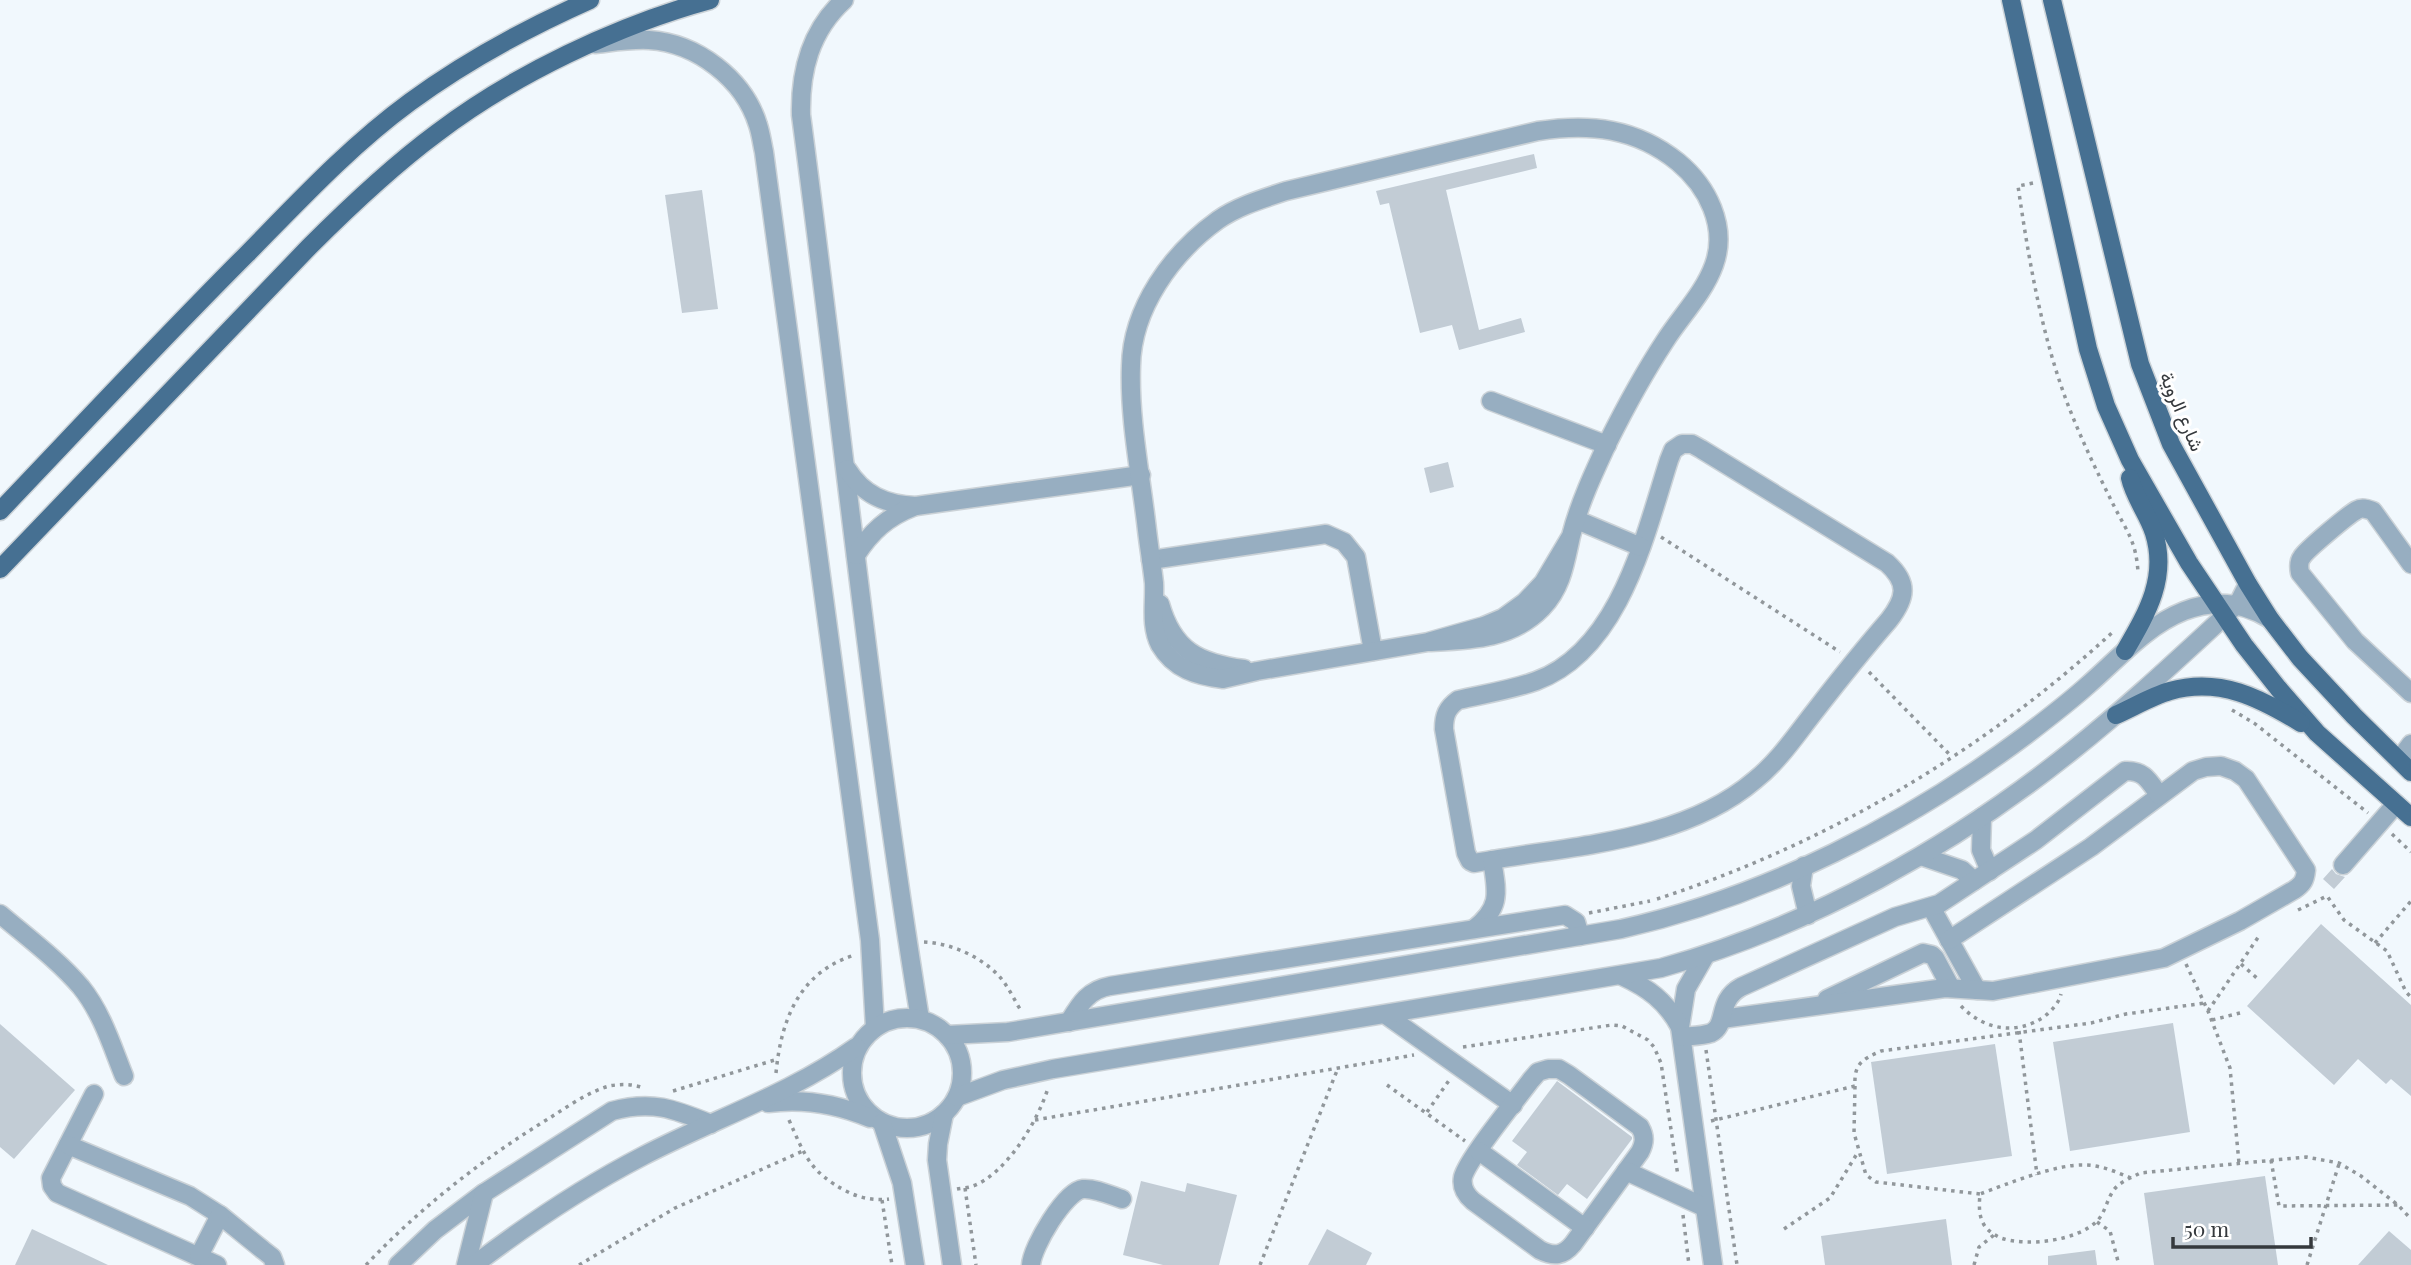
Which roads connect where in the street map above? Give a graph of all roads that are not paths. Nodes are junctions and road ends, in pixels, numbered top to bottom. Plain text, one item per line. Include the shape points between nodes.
1 (590, 0) edge
2 (710, 0) edge
3 (844, 0) edge
4 (2011, 0) edge
5 (2052, 0) edge
6 (585, 46) junction
7 (1491, 401) dead end
8 (1607, 444) junction
9 (2130, 460) junction
10 (845, 466) junction
11 (1141, 475) junction
12 (916, 506) junction
13 (0, 511) edge
14 (1574, 528) junction
15 (1641, 547) junction
16 (856, 555) junction
17 (1151, 560) junction
18 (2411, 564) edge
19 (0, 569) edge
20 (2248, 584) junction
21 (2226, 608) junction
22 (2270, 619) junction
23 (1373, 651) junction
24 (2125, 651) junction
25 (2411, 693) edge
26 (2116, 715) junction
27 (2318, 733) junction
28 (2411, 744) edge
29 (2407, 768) edge
30 (2158, 795) junction
31 (2396, 804) junction
32 (1982, 817) junction
33 (2411, 817) edge
34 (1921, 856) junction
35 (1492, 860) junction
36 (2343, 865) dead end
37 (1804, 866) junction
38 (1990, 871) junction
39 (1974, 881) junction
40 (1498, 897) junction
41 (1931, 907) junction
42 (0, 914) edge
43 (1808, 915) junction
44 (1528, 921) junction
45 (1474, 929) junction
46 (1580, 936) junction
47 (1949, 940) junction
48 (1705, 956) junction
49 (1622, 976) junction
50 (1948, 988) junction
51 (1977, 990) junction
52 (1811, 1007) junction
53 (1386, 1014) junction
54 (920, 1019) junction
55 (1722, 1019) junction
56 (1069, 1022) junction
57 (875, 1028) junction
58 (1681, 1032) junction
59 (947, 1035) junction
60 (856, 1047) junction
61 (124, 1076) dead end
62 (94, 1094) dead end
63 (780, 1097) junction
64 (957, 1097) junction
65 (1513, 1105) junction
66 (944, 1114) junction
67 (877, 1121) junction
68 (710, 1124) junction
69 (68, 1144) junction
70 (1479, 1151) junction
71 (1626, 1171) junction
72 (484, 1193) junction
73 (1122, 1199) dead end
74 (1704, 1207) junction
75 (220, 1215) junction
76 (1585, 1228) junction
77 (199, 1256) junction
78 (217, 1265) edge
79 (275, 1265) edge
80 (398, 1265) edge
81 (466, 1265) edge
82 (474, 1265) edge
83 (915, 1265) edge
84 (952, 1265) edge
85 (1031, 1265) edge
86 (1713, 1265) edge

1 - 13 main road via 459,68 360,143
2 - 6 main road
3 - 10 street via 811,45 800,91
4 - 9 main road via 2091,358
5 - 20 main road, شارع الروية via 2140,364 2171,444
6 - 19 main road via 485,99 350,206
6 - 57 street via 651,40 679,46 728,76 746,98 758,124 870,940
7 - 8 street
8 - 11 street via 1665,341 1700,292 1714,264 1718,232 1710,200 1692,174 1666,153 1637,137 1571,126 1286,191 1219,219 1167,270 1136,330 1132,398
8 - 14 street
9 - 21 main road via 2189,563
9 - 24 main road via 2131,483 2158,551 2157,587
10 - 12 street via 874,497
10 - 16 street
11 - 12 street
11 - 17 street
12 - 16 street via 875,530
14 - 15 street
14 - 23 street via 1554,593 1526,621 1490,637
15 - 35 street via 1614,609 1559,669 1537,680 1458,700 1449,707 1444,718 1447,750 1467,858 1474,863
15 - 35 street via 1673,450 1692,443 1887,562 1898,572 1902,600 1777,760 1730,798 1649,831
16 - 54 street
17 - 23 street via 1326,534 1344,542 1356,557
17 - 23 street via 1159,644 1185,670 1223,679
18 - 25 street via 2373,511 2366,508 2352,513 2302,556 2299,565 2300,573 2342,626
20 - 21 street
20 - 22 main road, شارع الروية
21 - 22 street via 2255,610
21 - 24 street via 2200,606 2175,616
21 - 26 street
21 - 27 main road via 2278,688
22 - 29 main road, شارع الروية via 2300,658
24 - 37 street via 2050,717 1999,754 1916,808
26 - 27 main road via 2168,691 2210,686 2261,699
26 - 32 street
27 - 31 main road
28 - 29 street
30 - 38 street via 2143,774 2125,771
30 - 47 street via 2091,847
30 - 51 street via 2206,766 2235,771 2255,791 2306,870 2301,885 2183,958
31 - 33 main road
31 - 36 street
32 - 34 street
32 - 38 street via 1981,850
34 - 39 street via 1962,870
34 - 43 street
35 - 40 street
37 - 43 street via 1802,896
37 - 46 street via 1693,910
38 - 39 street
39 - 41 street
40 - 44 street
40 - 45 street via 1489,915
41 - 47 street
41 - 55 street via 1895,918 1741,987 1727,998
42 - 61 street via 82,989
43 - 48 street
44 - 45 street
44 - 46 street via 1565,915 1576,922
45 - 56 street via 1101,988 1085,997
46 - 56 street
47 - 51 street
48 - 49 street
48 - 58 street via 1686,989
49 - 53 street
49 - 58 street via 1656,995 1670,1009
50 - 51 street
50 - 52 street
50 - 52 street via 1932,955 1923,953
52 - 55 street
53 - 64 street via 1053,1069
53 - 65 street
54 - 57 street via 889,1020
54 - 59 street
55 - 58 street via 1715,1030 1703,1034
56 - 59 street via 993,1034
57 - 60 street
58 - 74 street
59 - 64 street via 962,1064
60 - 63 street
60 - 67 street via 853,1086 860,1104
62 - 69 street
63 - 67 street via 828,1104
63 - 68 street
64 - 66 street
65 - 70 street
65 - 71 street via 1538,1072 1559,1069 1640,1127 1644,1135 1640,1152
66 - 67 street via 914,1128
66 - 84 street via 938,1144
67 - 83 street via 893,1152 905,1197
68 - 72 street via 651,1105 612,1111
68 - 82 street via 581,1190
69 - 75 street via 174,1188
69 - 77 street via 51,1178 57,1193
70 - 76 street
70 - 76 street via 1463,1176 1466,1195 1540,1250 1549,1255 1567,1251
71 - 74 street
71 - 76 street
72 - 80 street
72 - 81 street
73 - 85 street via 1085,1189 1069,1196 1035,1249
74 - 86 street
75 - 77 street
75 - 79 street via 272,1257
77 - 78 street

